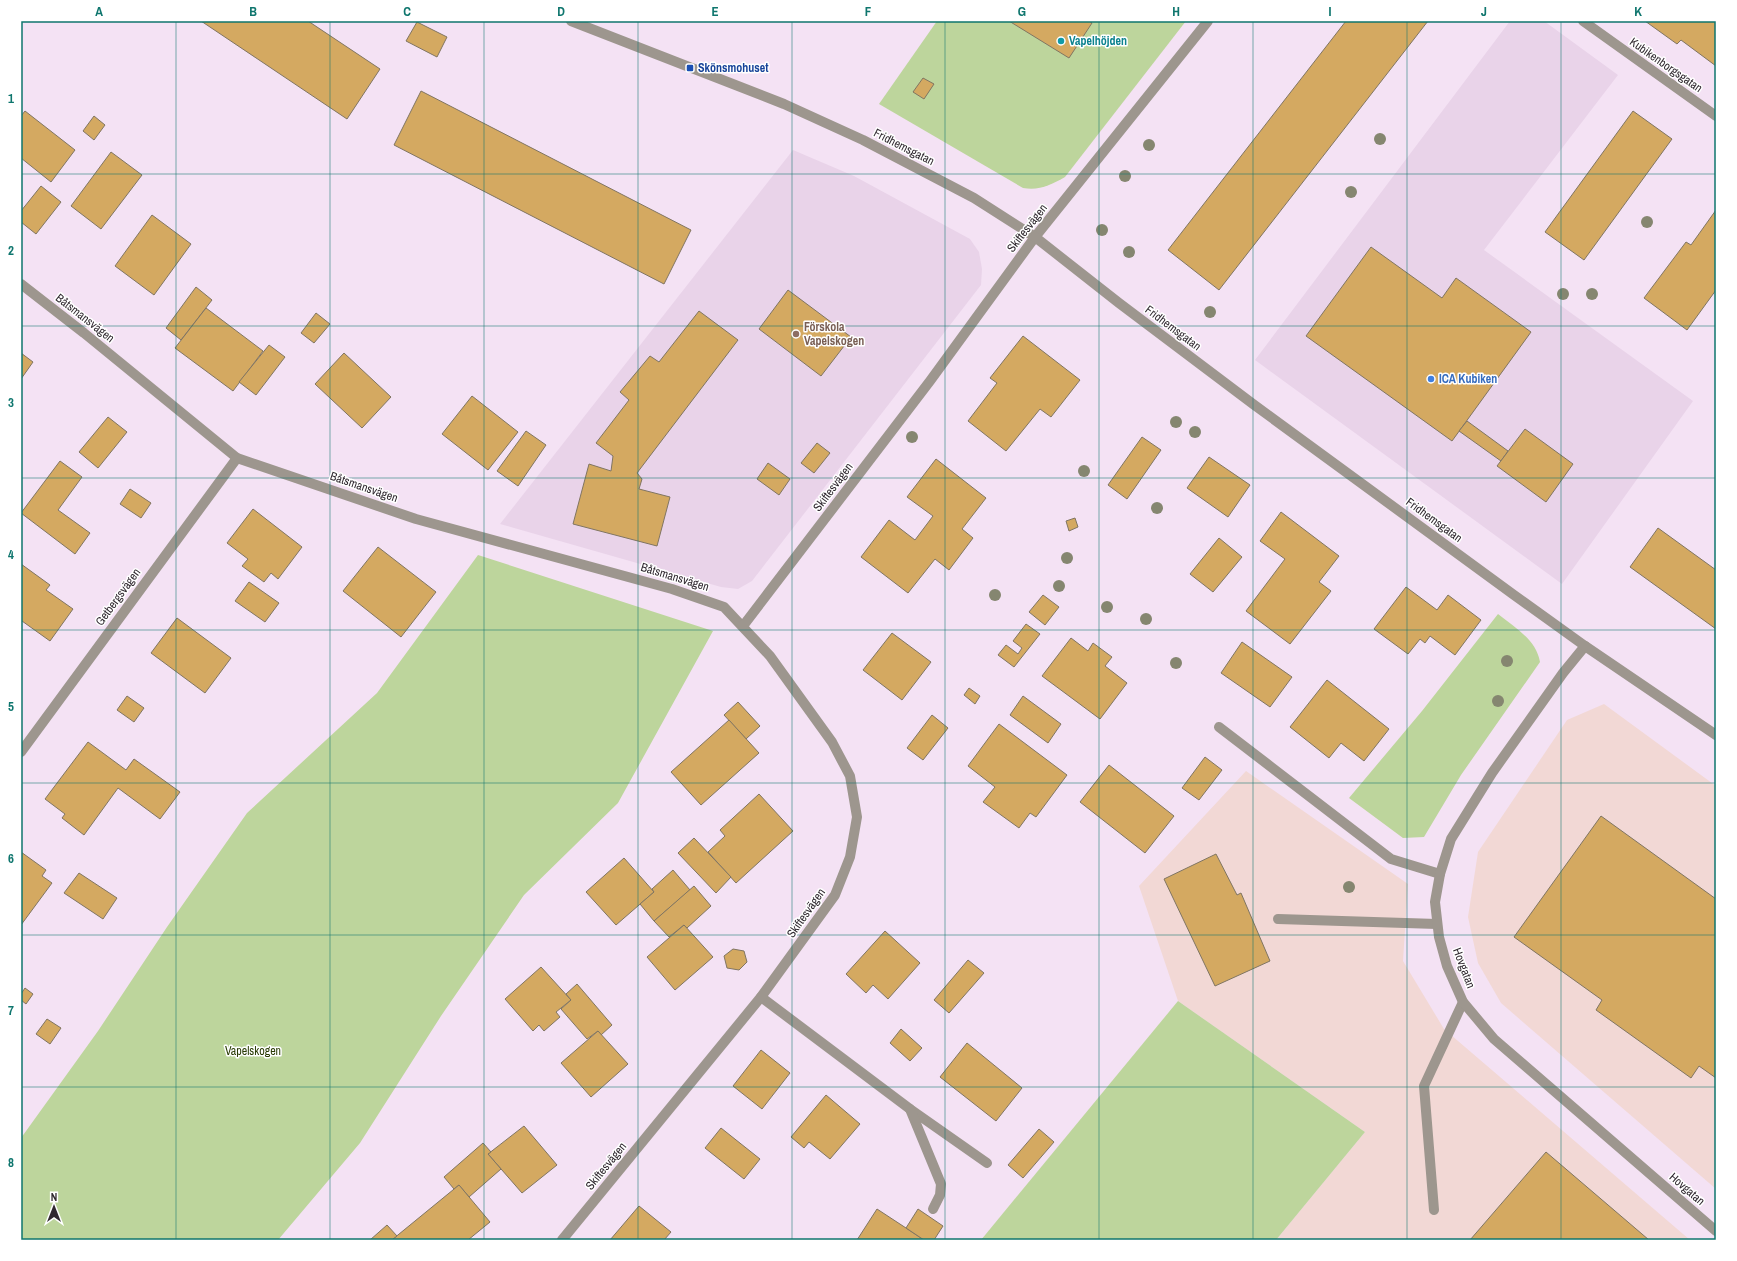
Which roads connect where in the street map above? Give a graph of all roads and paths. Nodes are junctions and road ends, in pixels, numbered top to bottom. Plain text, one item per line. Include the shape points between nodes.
1 (571, 21) edge
2 (1208, 21) edge
3 (1582, 21) edge
4 (1716, 116) edge
5 (1035, 237) junction
6 (21, 284) edge
7 (237, 458) junction
8 (743, 626) junction
9 (1585, 646) junction
10 (1219, 727) dead end
11 (1716, 735) edge
12 (21, 752) edge
13 (1440, 874) junction
14 (1278, 919) dead end
15 (1437, 924) junction
16 (761, 997) junction
17 (1463, 1002) junction
18 (910, 1109) junction
19 (987, 1163) dead end
20 (933, 1209) dead end
21 (1434, 1210) dead end
22 (1716, 1231) edge
23 (562, 1240) edge

1 - 5 street, Fridhemsgatan via 784,104 863,140 974,198
2 - 5 street, Skiftesvägen
3 - 4 street, Kubikenborgsgatan
5 - 8 street, Skiftesvägen via 930,381
5 - 9 street, Fridhemsgatan via 1253,404
6 - 7 street, Båtsmansvägen via 84,332
7 - 8 street, Båtsmansvägen via 416,519 672,589 724,607
7 - 12 street, Getbergsvägen
8 - 16 street, Skiftesvägen via 770,656 832,742 850,776 857,818 850,857 835,895
9 - 11 street, Fridhemsgatan
9 - 13 street, Hovgatan via 1492,774 1451,839
10 - 13 street via 1392,859
13 - 15 street, Hovgatan via 1435,902
14 - 15 street
15 - 17 street, Hovgatan via 1447,966
16 - 18 street
16 - 23 street, Skiftesvägen
17 - 21 street via 1424,1086
17 - 22 street, Hovgatan via 1494,1039
18 - 19 street
18 - 20 street via 941,1184 940,1195

